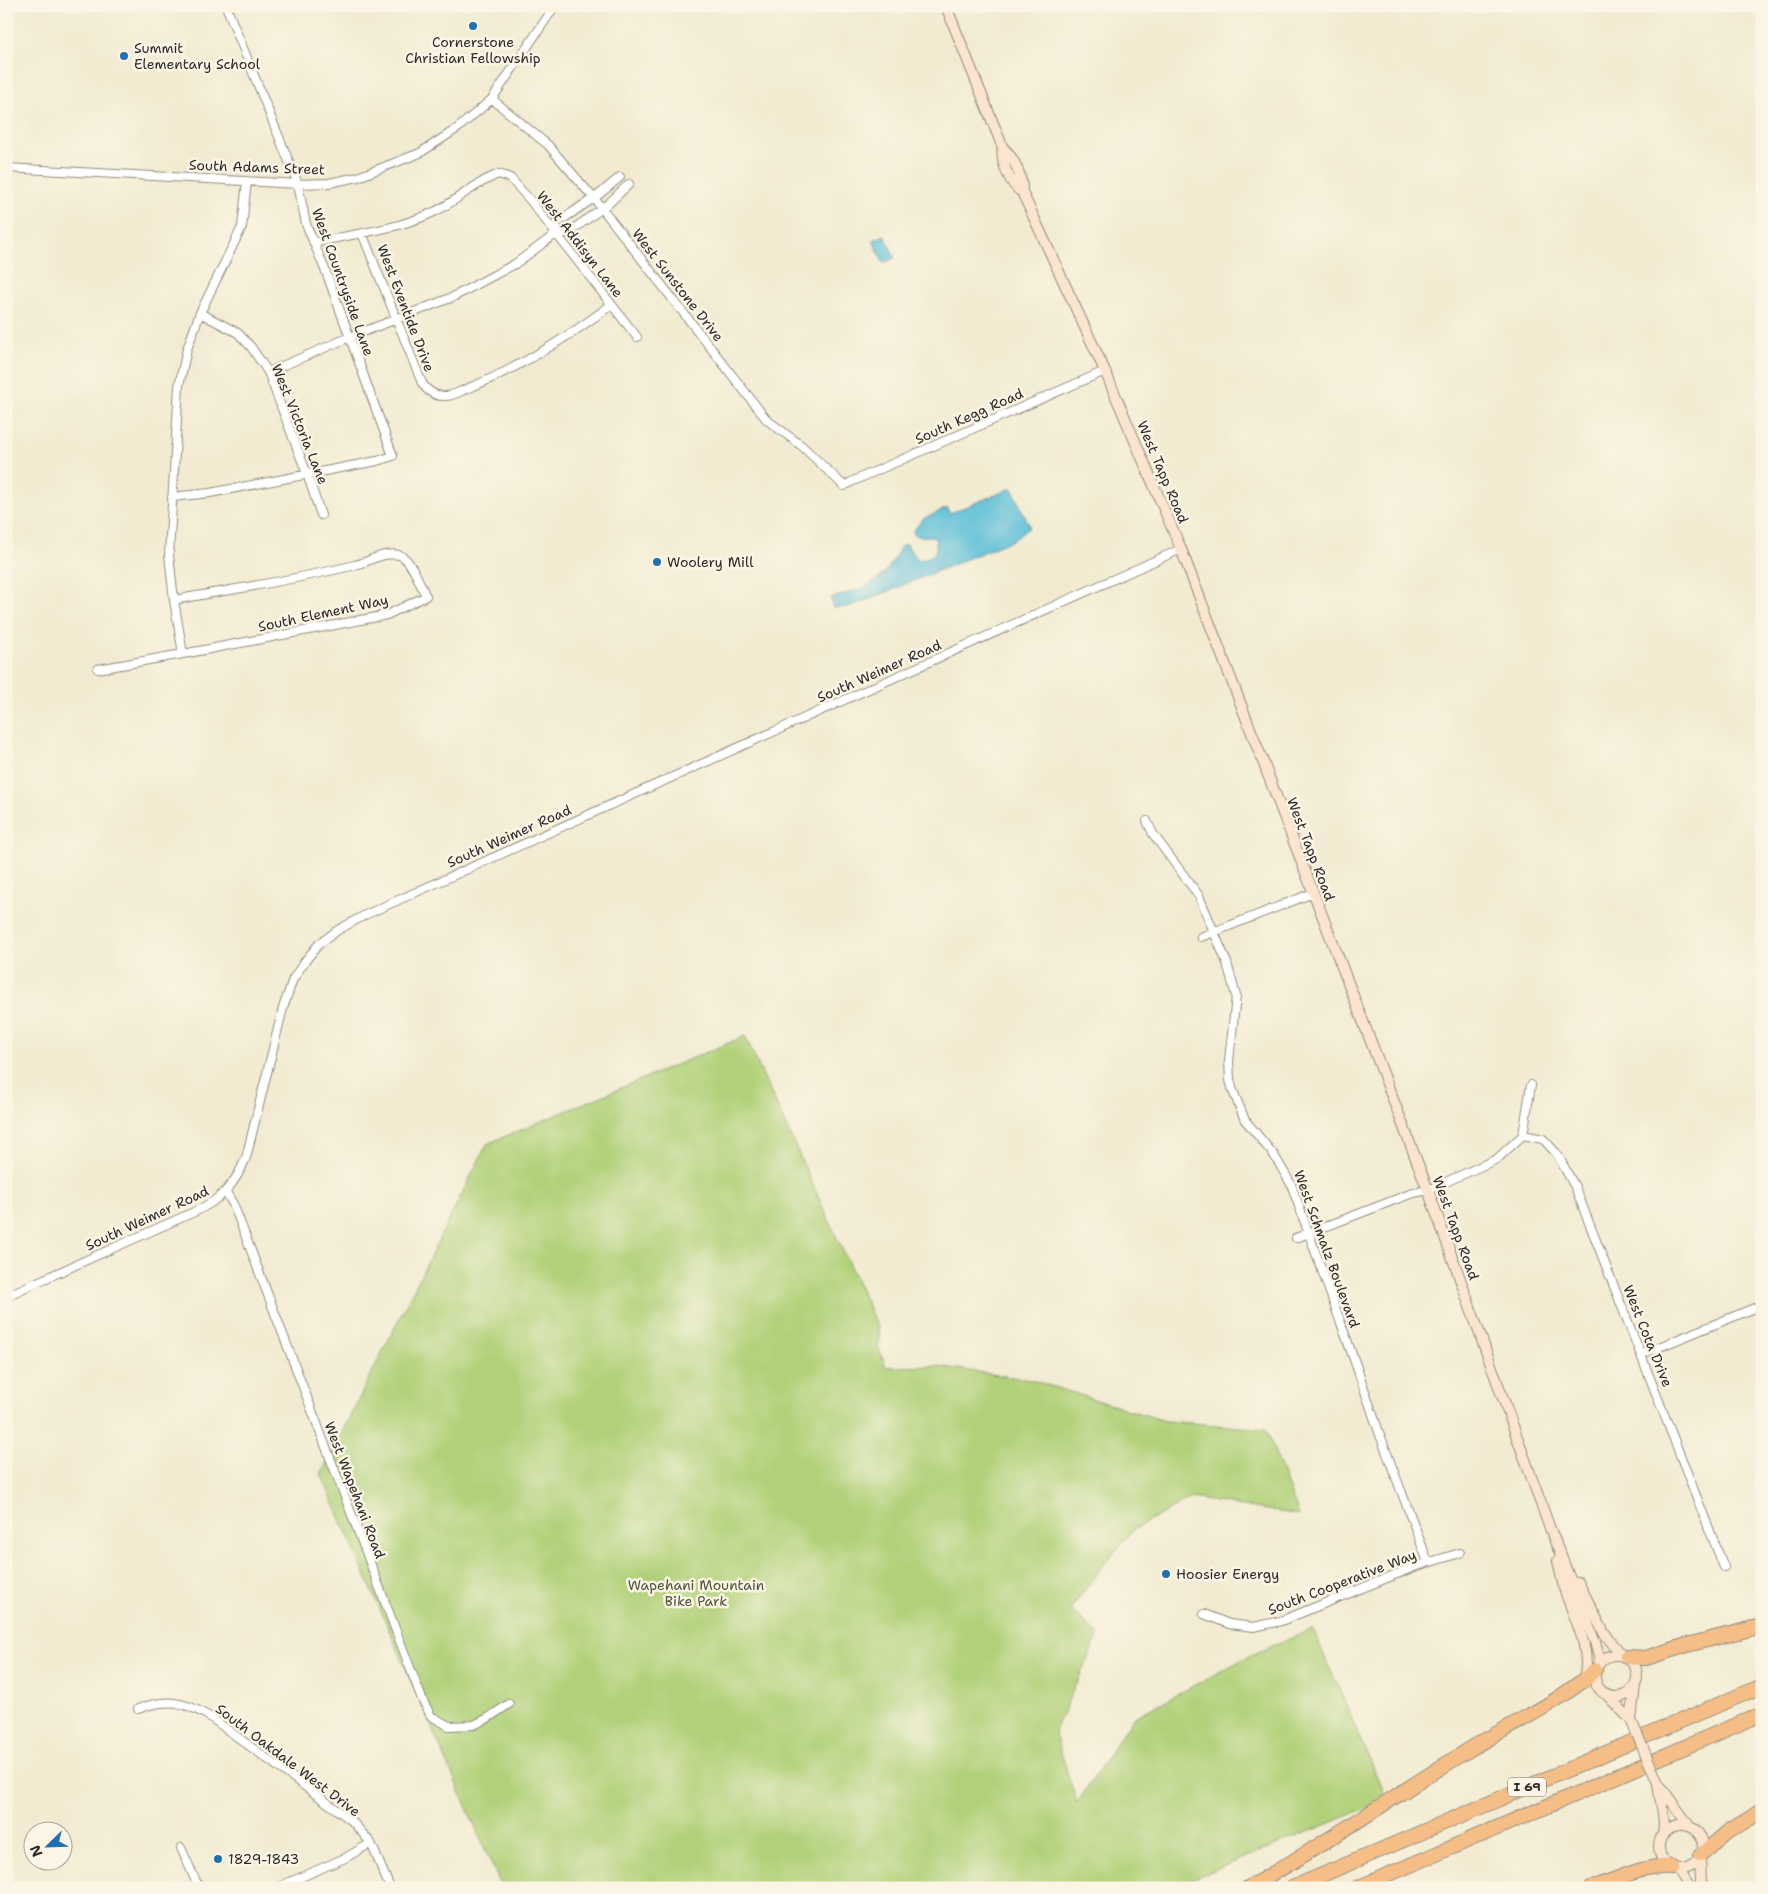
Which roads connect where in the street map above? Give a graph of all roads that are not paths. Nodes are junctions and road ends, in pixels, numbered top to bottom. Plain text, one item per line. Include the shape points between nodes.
1 (226, 6) edge
2 (555, 6) edge
3 (946, 6) edge
4 (492, 99) junction
5 (6, 168) edge
6 (620, 177) dead end
7 (247, 181) junction
8 (298, 184) junction
9 (629, 184) dead end
10 (593, 198) junction
11 (601, 208) junction
12 (362, 233) junction
13 (557, 234) junction
14 (314, 243) junction
15 (611, 305) junction
16 (200, 313) junction
17 (397, 319) junction
18 (350, 337) junction
19 (637, 337) dead end
20 (1105, 371) junction
21 (268, 372) junction
22 (307, 474) junction
23 (844, 486) joint
24 (172, 497) junction
25 (321, 515) dead end
26 (1181, 549) junction
27 (174, 600) junction
28 (184, 654) junction
29 (98, 669) dead end
30 (1147, 821) dead end
31 (1314, 893) junction
32 (1215, 932) junction
33 (1201, 937) dead end
34 (1531, 1085) dead end
35 (1523, 1135) junction
36 (1428, 1190) junction
37 (226, 1192) junction
38 (1308, 1234) junction
39 (1296, 1238) dead end
40 (6, 1296) edge
41 (1762, 1305) edge
42 (1642, 1354) junction
43 (1550, 1526) junction
44 (1460, 1553) dead end
45 (1428, 1562) junction
46 (1724, 1567) dead end
47 (1204, 1614) dead end
48 (1762, 1626) edge
49 (1625, 1656) junction
50 (1597, 1666) junction
51 (1584, 1680) junction
52 (1635, 1686) junction
53 (1762, 1686) edge
54 (1607, 1695) junction
55 (509, 1704) dead end
56 (138, 1710) dead end
57 (1762, 1714) edge
58 (1631, 1720) junction
59 (1658, 1783) junction
60 (1762, 1811) edge
61 (1690, 1827) junction
62 (1663, 1835) junction
63 (371, 1843) junction
64 (181, 1848) dead end
65 (1701, 1857) junction
66 (1675, 1868) junction
67 (198, 1888) edge
68 (276, 1888) edge
69 (390, 1888) edge
70 (1248, 1888) edge
71 (1292, 1888) edge
72 (1357, 1888) edge
73 (1591, 1888) edge
74 (1690, 1888) edge
75 (1704, 1888) edge

1 - 8 street, West Countryside Lane
2 - 4 street, South Adams Street
3 - 20 main road, West Tapp Road via 1013,184 1022,192
4 - 8 street, South Adams Street via 458,128 420,153 358,177 329,183
4 - 10 street, West Sunstone Drive via 548,145
5 - 7 street, South Adams Street
6 - 10 street
7 - 8 street, South Adams Street
7 - 16 street via 242,227
8 - 14 street, West Countryside Lane via 306,224
9 - 11 street
10 - 11 street, West Sunstone Drive
10 - 13 street via 557,223
11 - 13 street via 568,233
11 - 23 street, West Sunstone Drive via 767,420 802,446
12 - 13 street, West Addisyn Lane via 379,231 435,212 498,174 510,178
12 - 14 street
12 - 17 street, West Eventide Drive
13 - 15 street, West Addisyn Lane
13 - 17 street via 515,264 453,297
14 - 18 street, West Countryside Lane
15 - 17 street, West Eventide Drive via 552,347 506,372 448,396 429,392 422,383
15 - 19 street, West Addisyn Lane
16 - 21 street, West Victoria Lane via 238,333
16 - 24 street via 187,349 179,386
17 - 18 street
18 - 21 street
18 - 22 street, West Countryside Lane via 393,456
20 - 23 street, South Kegg Road
20 - 26 main road, West Tapp Road
21 - 22 street, West Victoria Lane
22 - 24 street
22 - 25 street, West Victoria Lane
24 - 27 street via 169,555
26 - 31 main road, West Tapp Road
26 - 37 street, South Weimer Road via 410,894 338,930 312,952 290,986 246,1158
27 - 28 street
27 - 28 street, South Element Way via 347,567 397,554 408,561 426,596 387,615
28 - 29 street, South Element Way
30 - 32 street, West Schmalz Boulevard via 1199,896
31 - 32 street
31 - 36 main road, West Tapp Road
32 - 33 street
32 - 38 street, West Schmalz Boulevard via 1236,996 1229,1062 1233,1091 1245,1120 1286,1174
34 - 35 street
35 - 36 street via 1497,1159
35 - 42 street, West Cota Drive via 1543,1139 1557,1154 1575,1187
36 - 38 street
36 - 43 main road, West Tapp Road
37 - 40 street, South Weimer Road via 194,1212
37 - 55 street, West Wapehani Road via 419,1693 431,1716 449,1726 474,1724
38 - 39 street
38 - 45 street, West Schmalz Boulevard
41 - 42 street
42 - 46 street, West Cota Drive
43 - 49 main road, West Tapp Road via 1604,1633
43 - 50 main road, West Tapp Road via 1596,1642
43 - 51 main road via 1564,1588 1584,1642 1587,1662
44 - 45 street, South Cooperative Way
45 - 47 street, South Cooperative Way via 1281,1621 1254,1627 1229,1624
48 - 49 highway via 1650,1657
49 - 50 main road via 1610,1656
49 - 52 main road via 1635,1667
50 - 51 highway
50 - 54 main road via 1594,1679
51 - 70 highway via 1558,1700 1469,1750
52 - 54 main road via 1620,1697
52 - 58 main road
53 - 71 highway, I 69
54 - 58 main road
56 - 63 street, South Oakdale West Drive via 171,1702 196,1708 339,1810
57 - 72 highway, I 69
58 - 59 main road, bridge
59 - 61 main road
59 - 62 main road via 1664,1819
60 - 65 highway via 1729,1831
61 - 62 main road via 1678,1825
61 - 65 main road via 1702,1842
62 - 66 main road via 1662,1857
63 - 68 street
63 - 69 street, South Oakdale West Drive
64 - 67 street
65 - 66 main road via 1689,1867
65 - 75 main road
66 - 73 highway via 1660,1865 1646,1868
66 - 74 main road

